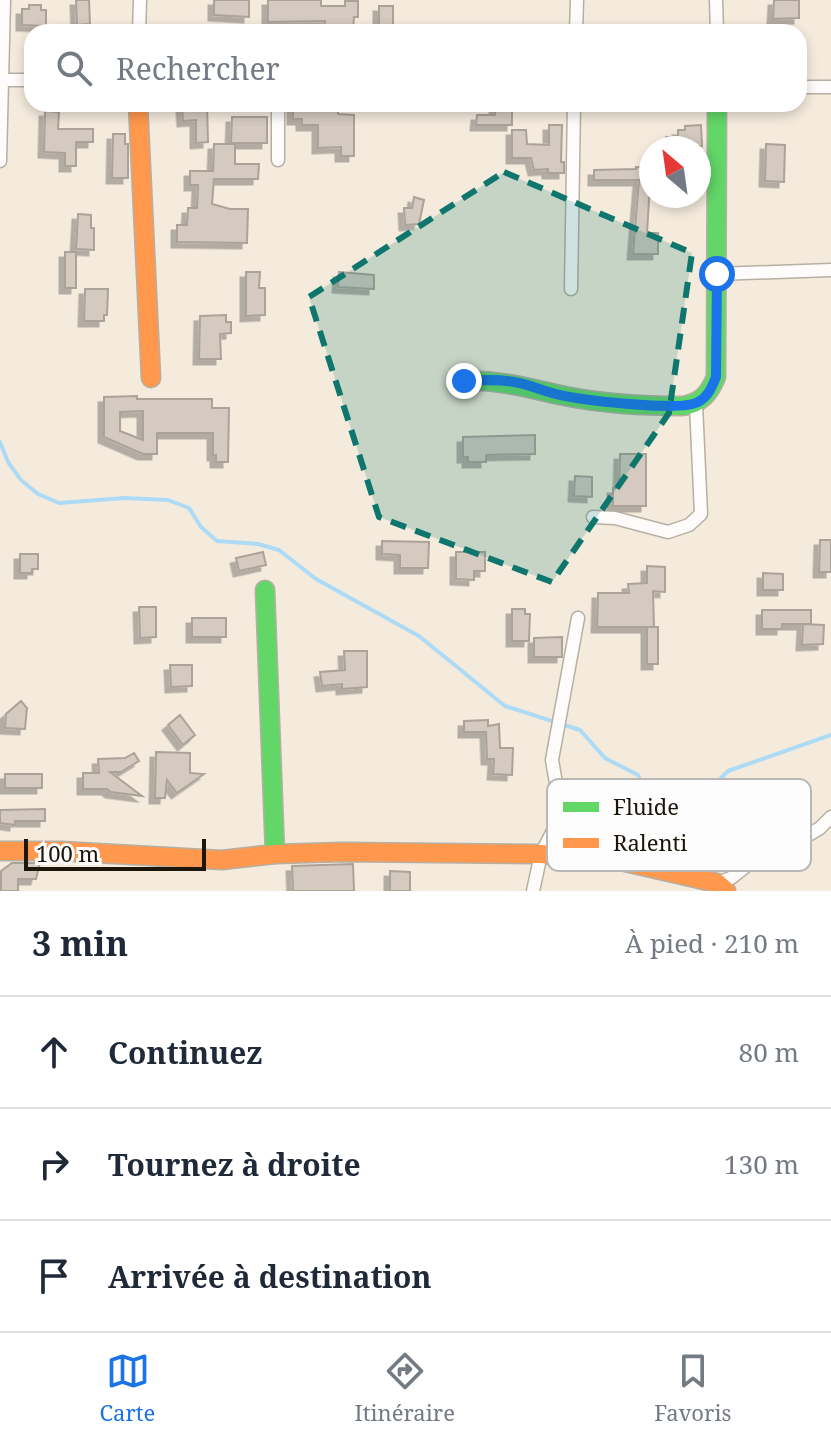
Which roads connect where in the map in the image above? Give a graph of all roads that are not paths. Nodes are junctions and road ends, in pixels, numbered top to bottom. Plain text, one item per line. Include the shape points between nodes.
1 (4, 0) edge
2 (140, 0) edge
3 (577, 0) edge
4 (716, 0) edge
5 (139, 24) edge
6 (576, 24) edge
7 (717, 24) edge
8 (1, 80) edge
9 (24, 80) edge
10 (807, 87) edge
11 (831, 87) edge
12 (138, 112) edge
13 (278, 112) edge
14 (574, 112) edge
15 (717, 112) edge
16 (278, 160) dead end
17 (0, 161) edge
18 (831, 270) edge
19 (717, 274) junction
20 (571, 289) dead end
21 (151, 378) dead end
22 (464, 381) dead end
23 (696, 404) junction
24 (593, 517) dead end
25 (265, 590) dead end
26 (578, 618) dead end
27 (555, 779) edge
28 (831, 817) edge
29 (811, 833) edge
30 (547, 842) edge
31 (0, 851) edge
32 (275, 854) junction
33 (541, 854) junction
34 (547, 855) edge
35 (660, 871) edge
36 (740, 871) edge
37 (722, 887) edge
38 (533, 891) edge

1 - 8 street
2 - 5 street
3 - 6 street
4 - 7 street
8 - 9 street
8 - 17 street
10 - 11 street
12 - 21 street
13 - 16 street
14 - 20 street
15 - 19 street
18 - 19 street
19 - 23 street via 716,377
22 - 23 street via 518,382 621,403
23 - 24 street via 701,514 668,532
25 - 32 street
26 - 27 street via 552,760
28 - 29 street
30 - 33 street
31 - 32 street via 222,860
32 - 33 street
33 - 34 street
33 - 38 street
35 - 37 street
36 - 37 street

